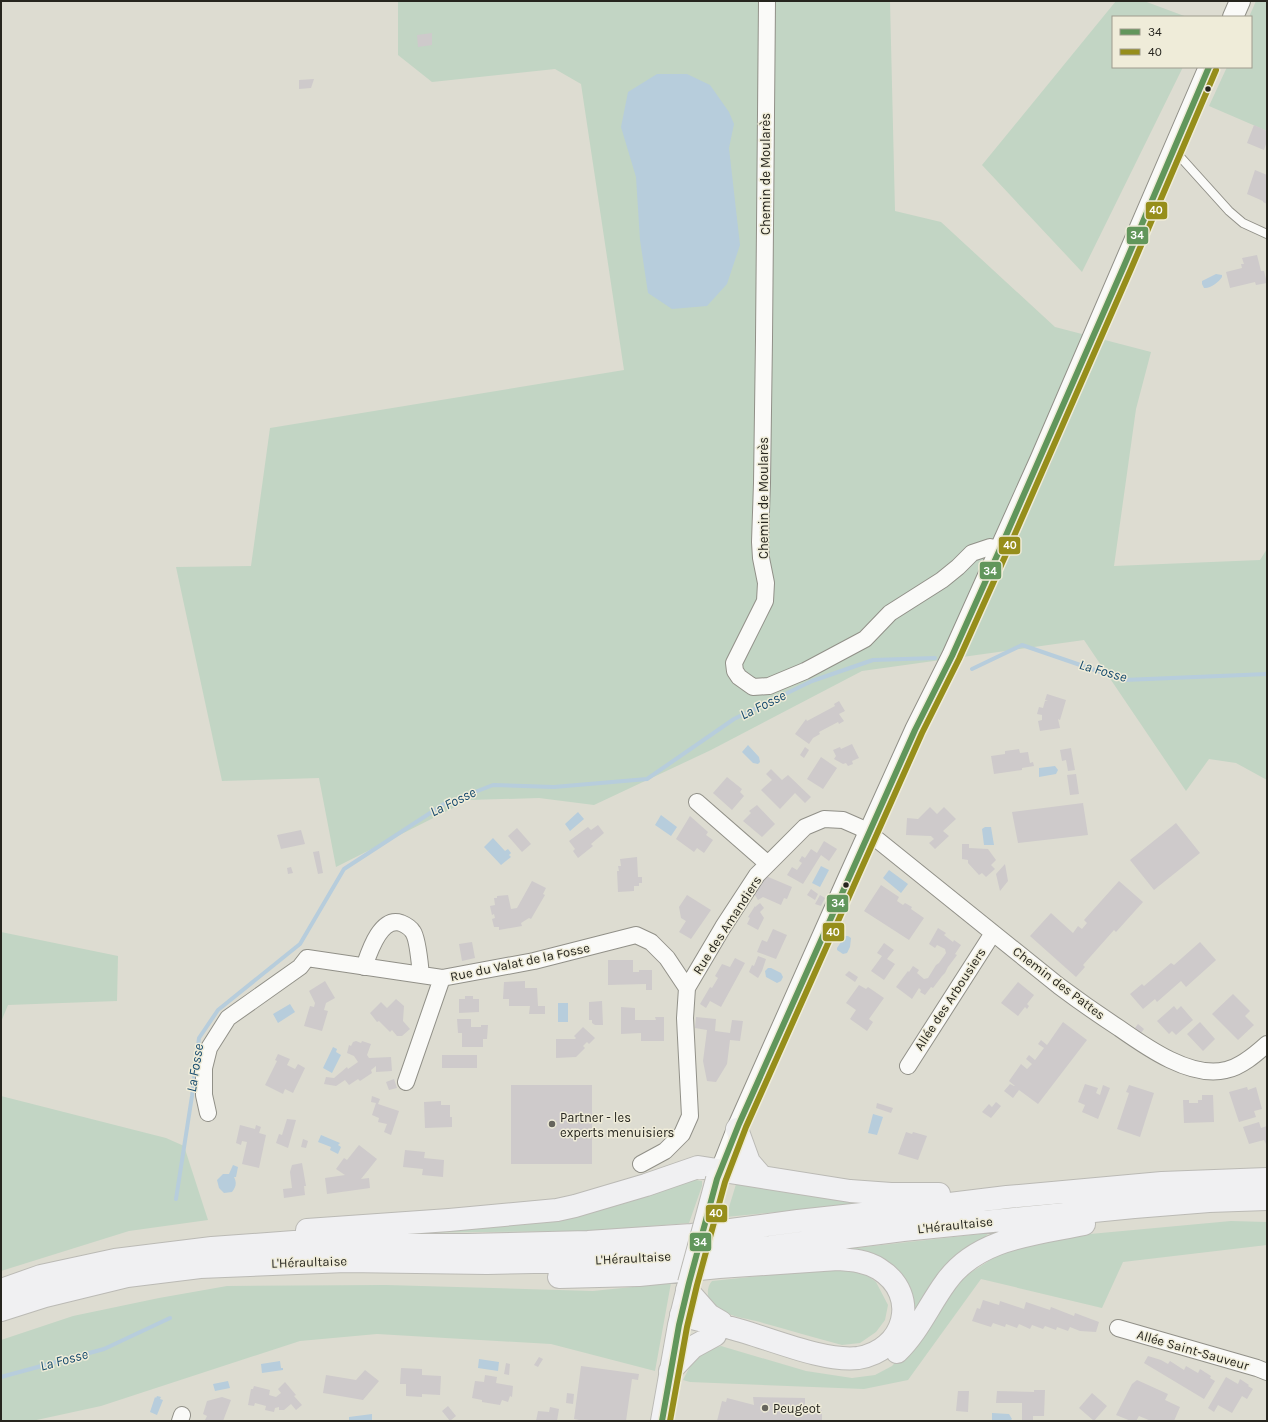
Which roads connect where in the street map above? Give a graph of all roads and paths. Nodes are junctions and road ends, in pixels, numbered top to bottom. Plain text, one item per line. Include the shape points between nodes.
1 (767, 1) edge
2 (1240, 1) edge
3 (1233, 16) edge
4 (1209, 68) edge
5 (1174, 149) junction
6 (1267, 234) edge
7 (1000, 549) junction
8 (697, 802) dead end
9 (869, 834) junction
10 (768, 864) junction
11 (993, 933) junction
12 (364, 967) junction
13 (421, 975) junction
14 (442, 978) junction
15 (687, 988) junction
16 (1267, 1044) edge
17 (908, 1066) dead end
18 (406, 1082) dead end
19 (208, 1113) dead end
20 (736, 1130) junction
21 (641, 1164) dead end
22 (719, 1174) junction
23 (762, 1177) junction
24 (1267, 1180) edge
25 (1162, 1183) junction
26 (1267, 1199) edge
27 (1267, 1208) edge
28 (1, 1281) edge
29 (688, 1287) junction
30 (1, 1290) edge
31 (1, 1310) edge
32 (1, 1318) edge
33 (680, 1320) junction
34 (1118, 1328) dead end
35 (723, 1331) junction
36 (670, 1371) junction
37 (1267, 1372) edge
38 (662, 1421) edge

1 - 7 street, Chemin de Moularès via 760,542 766,593 765,601 734,663 735,671 753,687 769,686 805,671 865,639 890,613 942,580 972,553 990,547
2 - 3 street
4 - 5 street
5 - 6 lane via 1229,211 1243,223
5 - 7 street
7 - 9 street
8 - 10 street
9 - 10 street, Rue des Amandiers via 843,820 824,819 805,827
9 - 11 street, Chemin des Pattes
9 - 20 street
10 - 15 street, Rue des Amandiers via 757,875 722,927
11 - 16 street, Chemin des Pattes via 1087,1006 1153,1051 1187,1067 1210,1072 1227,1070 1247,1061
11 - 17 street, Allée des Arbousiers
12 - 13 street, Rue du Valat de la Fosse
12 - 13 street via 381,930 387,924 398,922 414,933
12 - 19 street, Rue du Valat de la Fosse via 307,958 300,966 228,1018 208,1048 204,1068 204,1095
13 - 14 street, Rue du Valat de la Fosse
14 - 15 street, Rue du Valat de la Fosse via 534,961 636,935 651,942 668,958
14 - 18 street
15 - 21 street via 685,1018 690,1116 682,1134 665,1151
20 - 22 street
20 - 23 highway via 749,1162
22 - 23 highway
22 - 28 highway via 698,1167 646,1185 557,1210 230,1237 114,1250 39,1267
22 - 29 main road, bridge
23 - 25 highway via 850,1191 891,1194 933,1194 1060,1185
24 - 25 highway, L'Héraultaise
25 - 30 highway, L'Héraultaise via 1007,1197 692,1235 588,1242 467,1245 294,1242 212,1248 115,1260 41,1276
26 - 31 highway, L'Héraultaise via 1134,1207 903,1230 770,1247 586,1261 487,1264 346,1261 200,1267 127,1276 45,1296
27 - 35 highway via 1092,1222 993,1245 971,1257 946,1281 918,1326 888,1360 864,1369 826,1368
29 - 33 main road
29 - 35 highway
32 - 35 highway via 100,1294 213,1275 361,1271 562,1277 639,1275 838,1259 857,1260 880,1270 894,1282 903,1304 902,1324 896,1335 878,1352 857,1358 810,1352
33 - 35 highway via 713,1324
33 - 36 main road
34 - 37 street, Allée Saint-Sauveur
35 - 36 highway via 693,1347
36 - 38 main road

